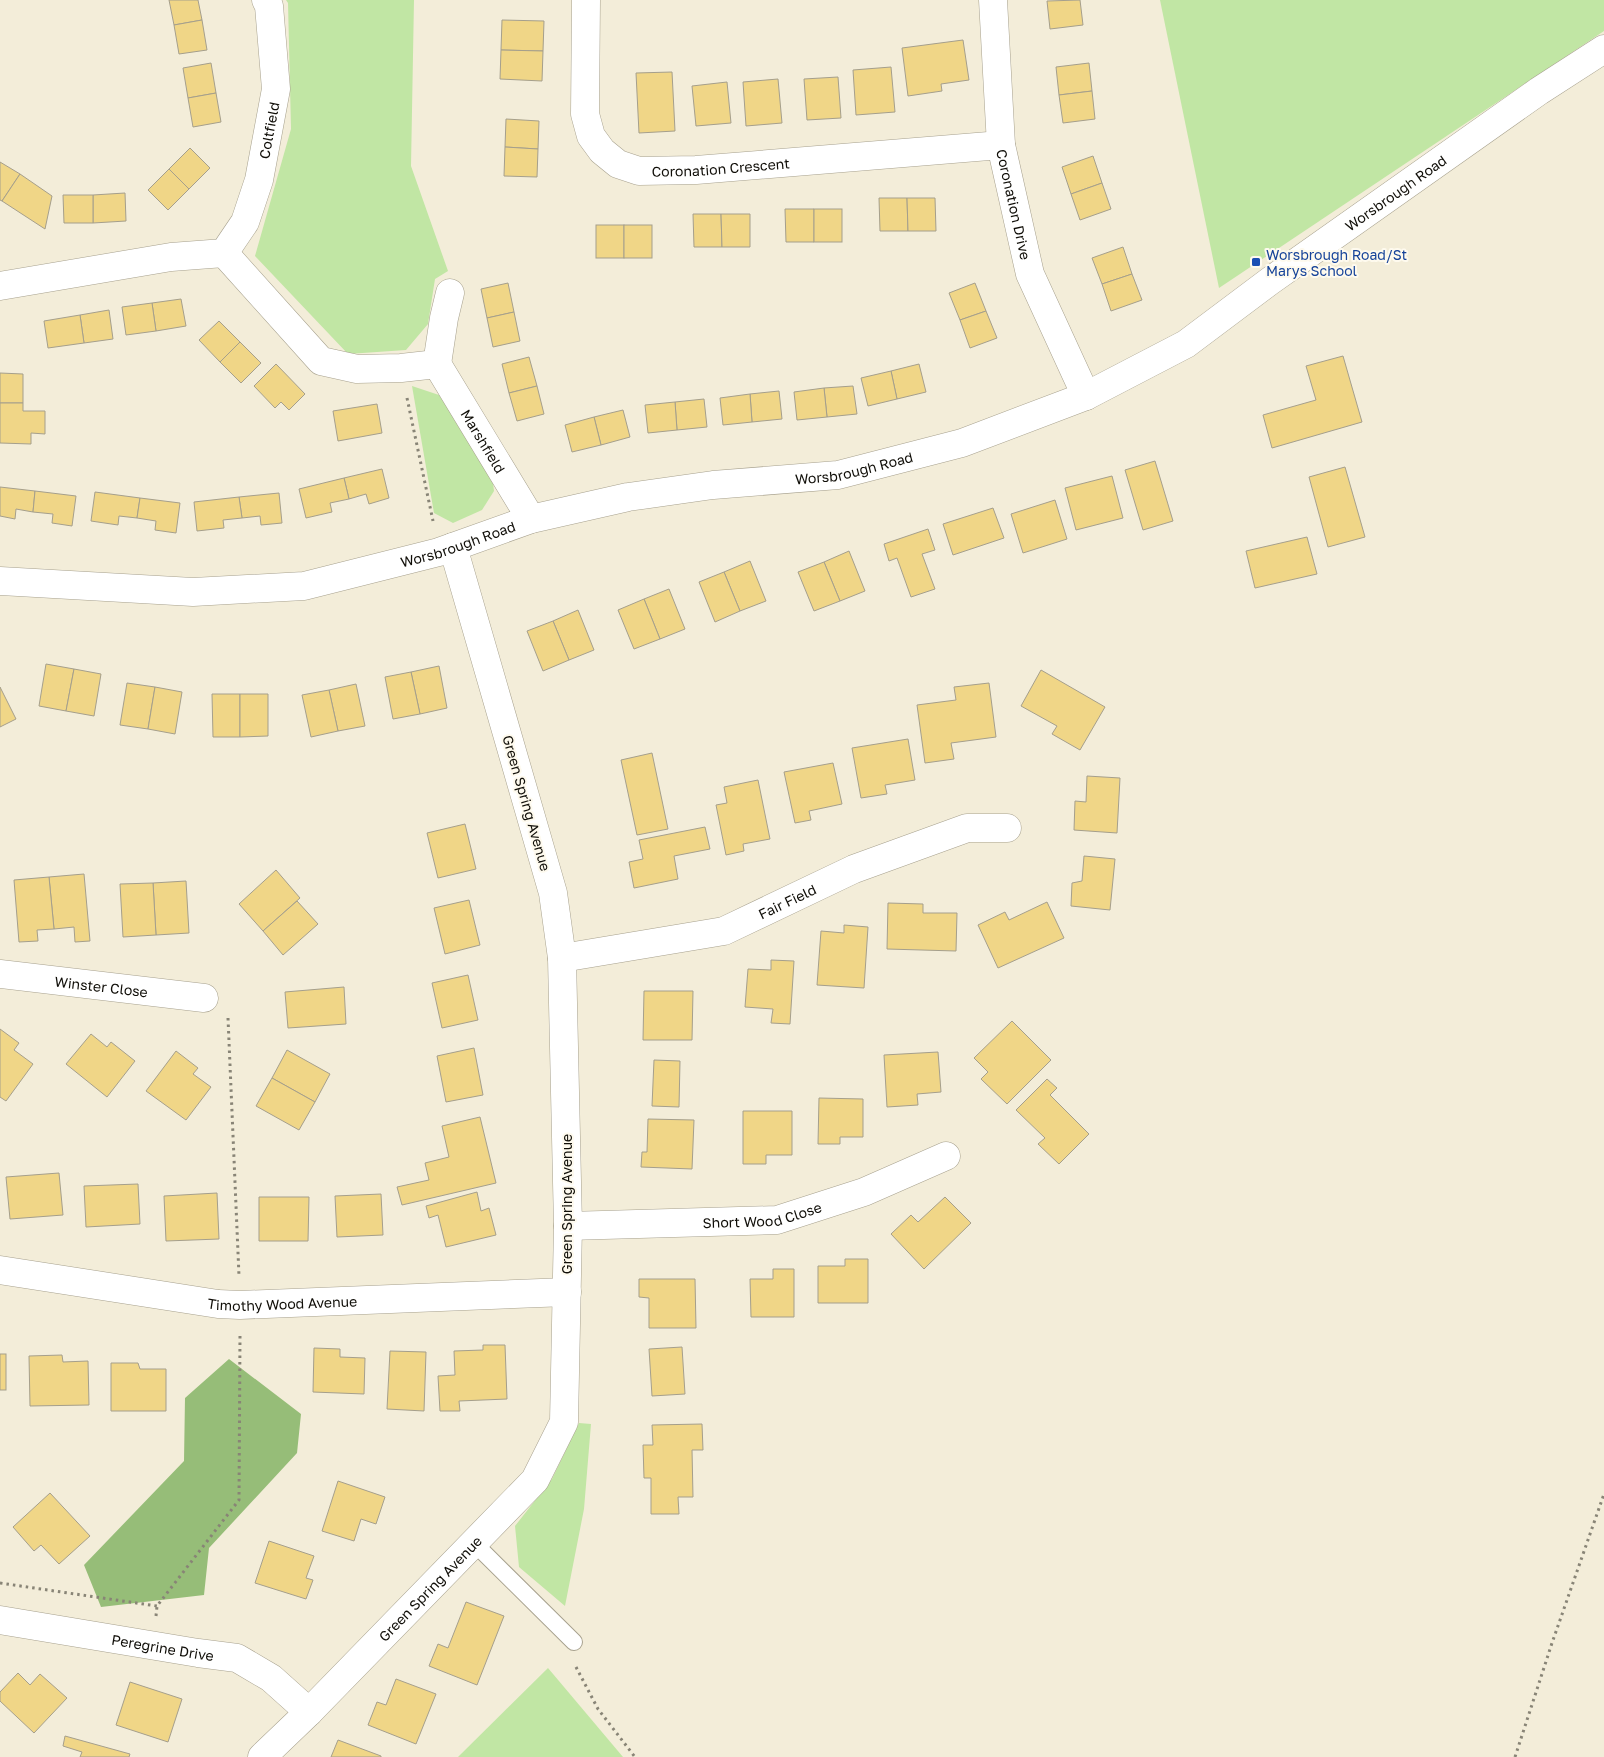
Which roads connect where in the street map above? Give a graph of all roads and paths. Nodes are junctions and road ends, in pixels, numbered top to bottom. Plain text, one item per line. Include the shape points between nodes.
1 (266, 0) edge
2 (586, 0) edge
3 (993, 0) edge
4 (1604, 49) edge
5 (1001, 145) junction
6 (224, 253) junction
7 (0, 286) edge
8 (450, 293) dead end
9 (437, 364) junction
10 (401, 368) junction
11 (1086, 396) junction
12 (531, 519) junction
13 (446, 550) junction
14 (0, 581) edge
15 (1007, 828) dead end
16 (562, 958) junction
17 (0, 974) edge
18 (204, 998) dead end
19 (946, 1156) dead end
20 (568, 1226) junction
21 (0, 1270) edge
22 (567, 1292) junction
23 (1604, 1494) edge
24 (474, 1543) junction
25 (0, 1583) edge
26 (157, 1606) dead end
27 (0, 1620) edge
28 (569, 1637) joint
29 (309, 1712) junction
30 (262, 1757) edge
31 (636, 1757) edge
32 (1515, 1757) edge

1 - 6 street, Coltfield via 276,89 259,180 245,222
2 - 5 street, Coronation Crescent via 585,114 591,136 618,164 639,171 696,170
3 - 5 street, Coronation Drive
4 - 11 street, Worsbrough Road via 1310,252 1186,344
5 - 11 street, Coronation Drive via 1030,274
6 - 7 street via 163,258
6 - 10 street via 321,362 357,369
8 - 9 street
9 - 10 street
9 - 12 street, Marshfield
10 - 13 path
11 - 12 street, Worsbrough Road via 962,444 838,475 713,485 638,496
12 - 13 street, Worsbrough Road
13 - 14 street, Worsbrough Road via 304,586 194,592
13 - 16 street, Green Spring Avenue via 553,894
15 - 16 street, Fair Field via 967,828 854,869 724,932
16 - 20 street, Green Spring Avenue
17 - 18 street, Winster Close
19 - 20 street, Short Wood Close via 864,1192 777,1220
20 - 22 street, Green Spring Avenue
21 - 22 street, Timothy Wood Avenue via 240,1305
22 - 24 street, Green Spring Avenue via 564,1422 535,1480
23 - 32 path
24 - 28 lane
24 - 29 street, Green Spring Avenue
25 - 26 path
27 - 29 street, Peregrine Drive via 237,1658 271,1678
28 - 31 path via 567,1650 598,1709
29 - 30 street, Green Spring Avenue

